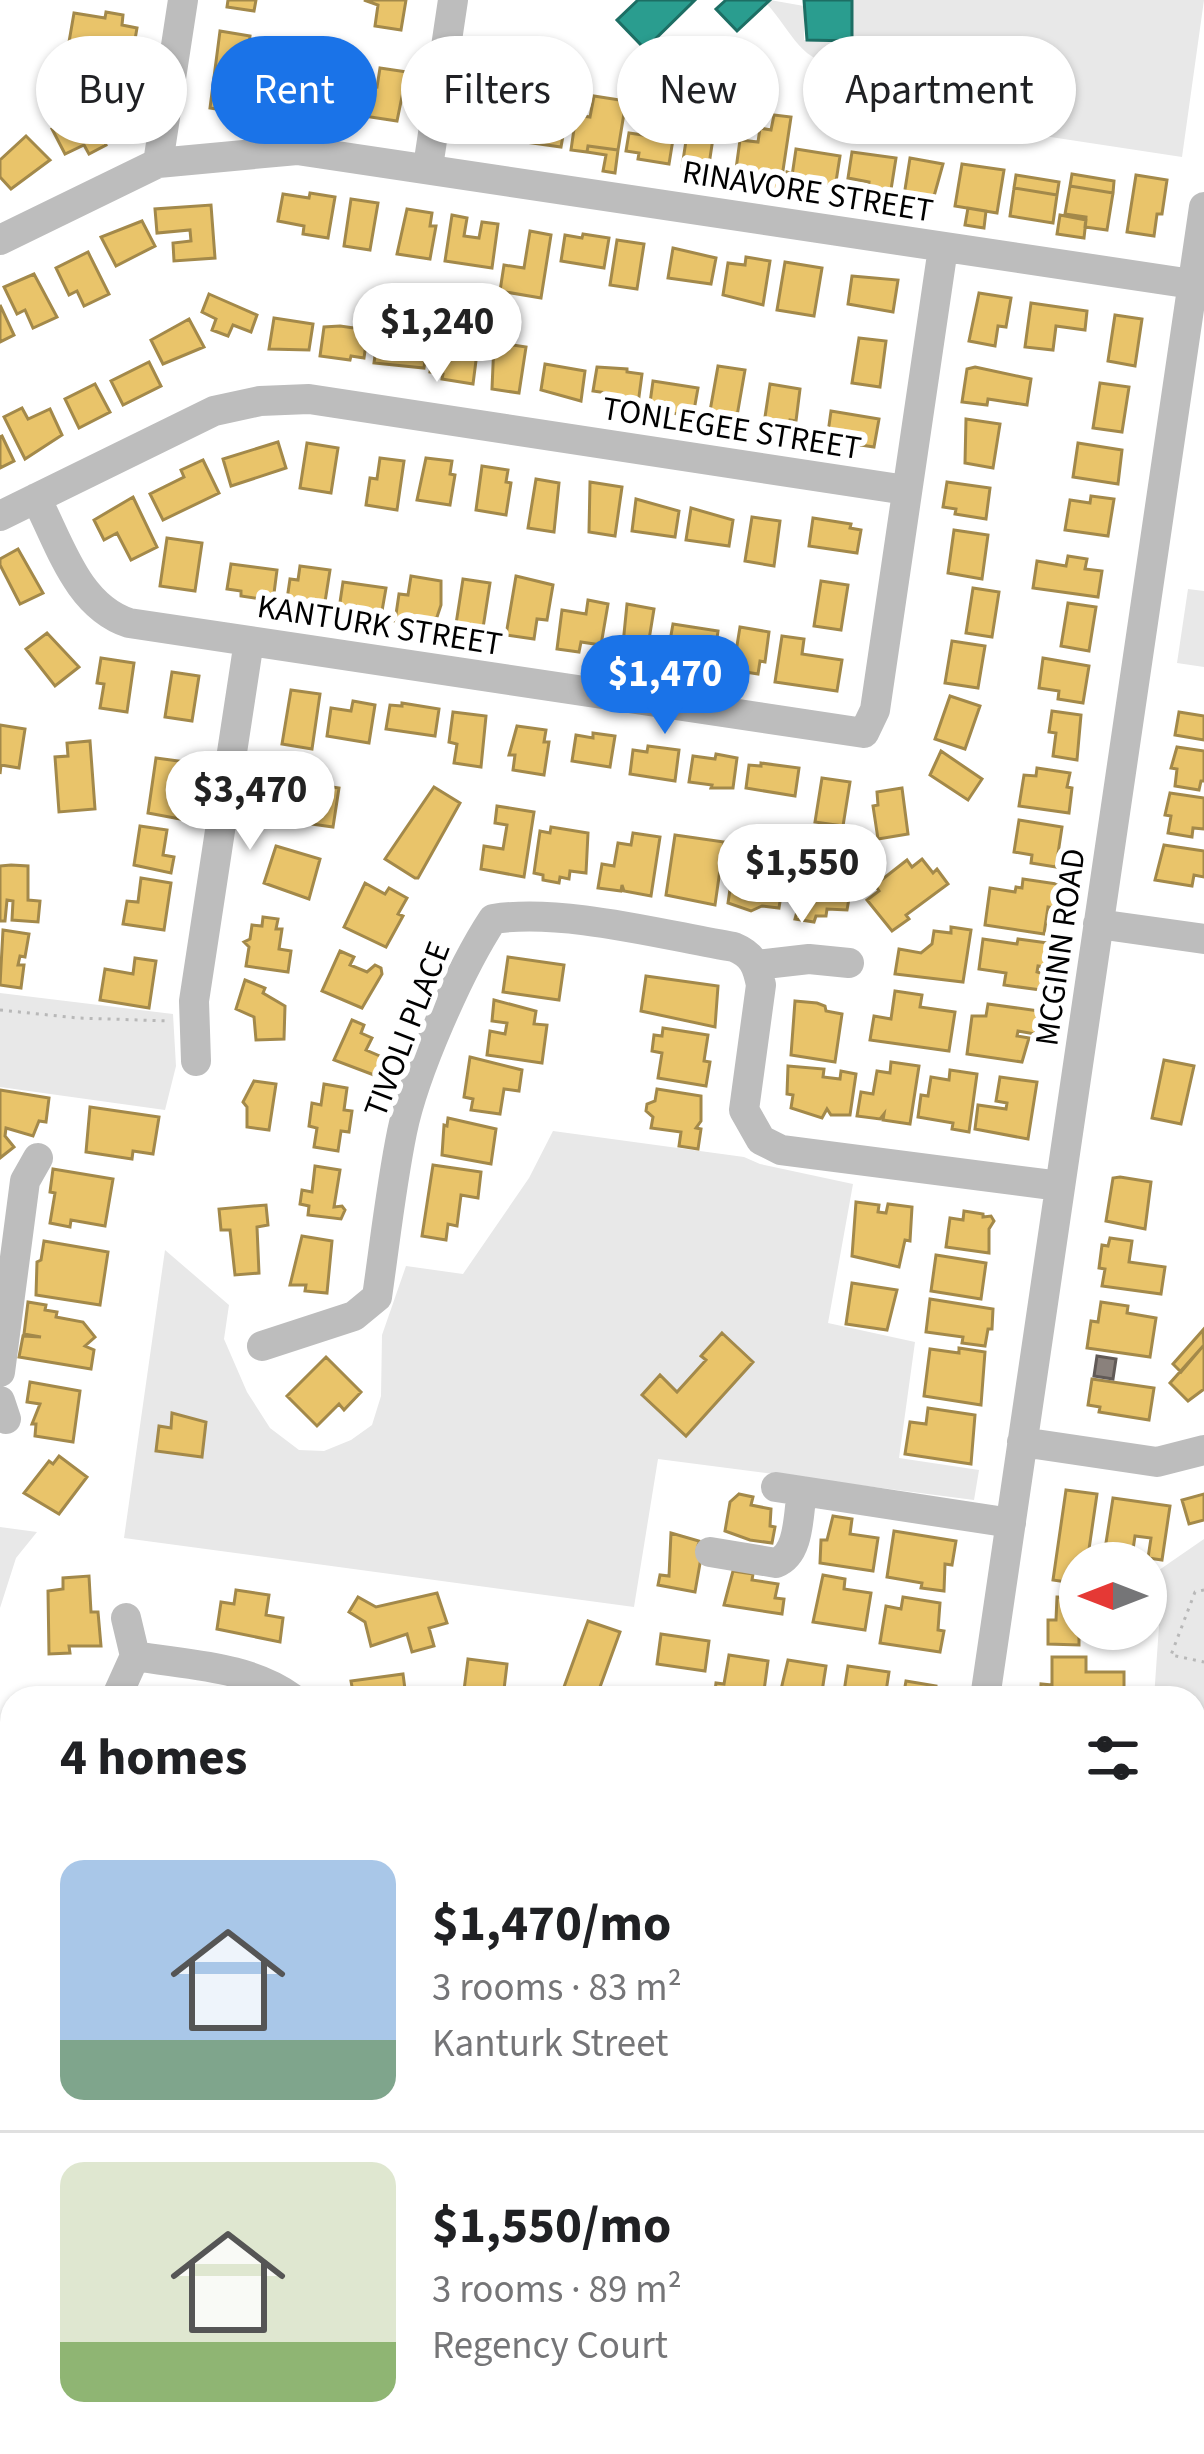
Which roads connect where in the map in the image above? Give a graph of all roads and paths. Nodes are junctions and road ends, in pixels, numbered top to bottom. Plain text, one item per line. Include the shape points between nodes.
1 (183, 0) edge
2 (453, 0) edge
3 (158, 163) junction
4 (428, 167) junction
5 (1204, 207) edge
6 (0, 240) edge
7 (943, 248) junction
8 (1192, 284) junction
9 (906, 490) junction
10 (36, 498) junction
11 (0, 516) edge
12 (249, 641) junction
13 (1099, 924) junction
14 (1204, 939) edge
15 (849, 963) dead end
16 (757, 965) junction
17 (0, 1010) edge
18 (194, 1021) junction
19 (196, 1061) dead end
20 (38, 1158) dead end
21 (1060, 1186) junction
22 (262, 1346) dead end
23 (0, 1372) edge
24 (1022, 1442) junction
25 (1204, 1450) edge
26 (1011, 1523) junction
27 (710, 1552) dead end
28 (1204, 1590) edge
29 (126, 1618) dead end
30 (135, 1656) junction
31 (1204, 1662) edge
32 (121, 1686) edge
33 (273, 1686) edge
34 (987, 1686) edge

1 - 3 street
2 - 4 street
3 - 4 street, RINAVORE STREET via 297,150
3 - 6 street, RINAVORE STREET
4 - 7 street, RINAVORE STREET
5 - 8 street, MCGINN ROAD
7 - 8 street, RINAVORE STREET
7 - 9 street, KANTURK STREET
8 - 13 street, MCGINN ROAD
9 - 10 street, TONLEGEE STREET via 309,399 214,411
9 - 12 street, KANTURK STREET via 875,710 864,733
10 - 11 street, TONLEGEE STREET
10 - 12 street, KANTURK STREET via 88,599 107,616
12 - 18 street
13 - 14 street
13 - 21 street, MCGINN ROAD
15 - 16 street
16 - 21 street via 744,1110 761,1141
16 - 22 street, TIVOLI PLACE via 734,946 564,919 494,920 413,1091 376,1297 355,1316
17 - 18 path
18 - 19 street
20 - 23 street via 25,1180 28,1230
21 - 24 street, MCGINN ROAD
24 - 25 street via 1157,1462
24 - 26 street, MCGINN ROAD
26 - 27 street via 789,1490 792,1549 784,1561
26 - 34 street, MCGINN ROAD
28 - 31 path via 1195,1592 1171,1655
29 - 30 street
30 - 32 street
30 - 33 street

